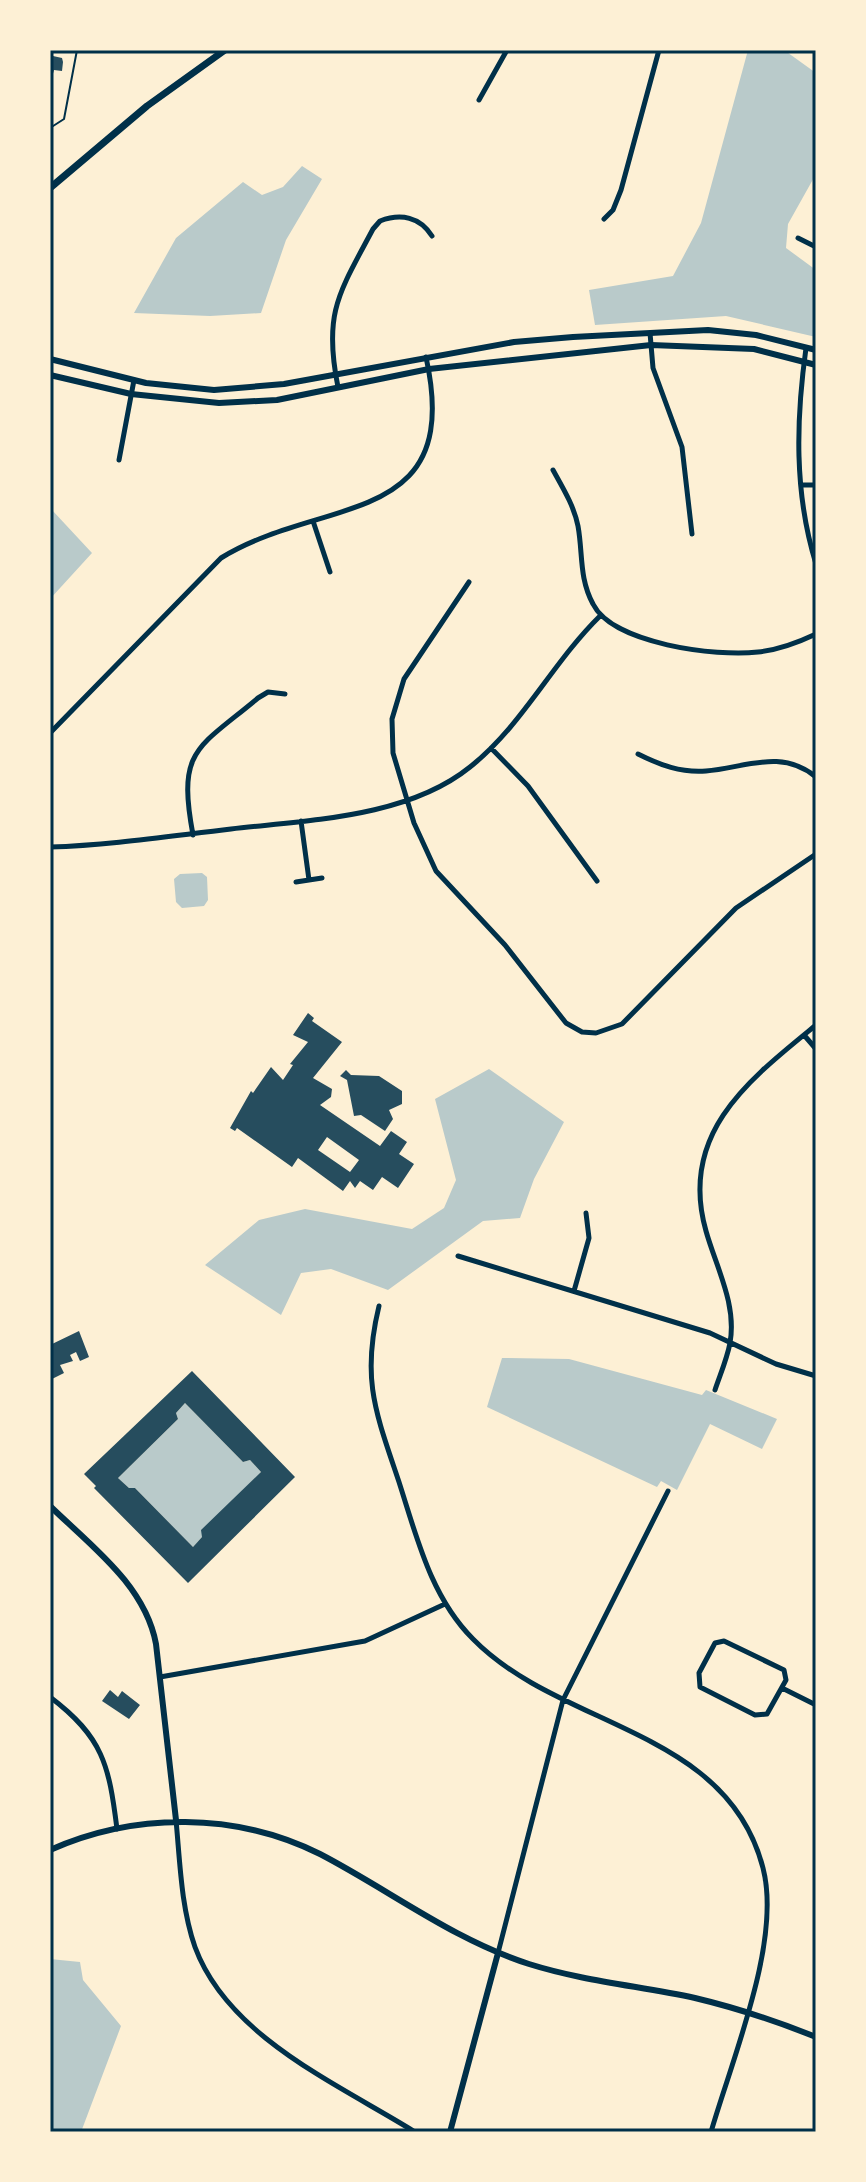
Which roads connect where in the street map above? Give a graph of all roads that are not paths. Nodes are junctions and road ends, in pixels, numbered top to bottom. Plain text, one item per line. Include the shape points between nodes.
1 (77, 50) edge
2 (225, 50) edge
3 (507, 50) edge
4 (659, 50) edge
5 (479, 100) dead end
6 (50, 128) edge
7 (50, 188) edge
8 (604, 219) dead end
9 (432, 236) dead end
10 (798, 238) dead end
11 (816, 247) edge
12 (650, 333) junction
13 (651, 345) junction
14 (806, 348) junction
15 (816, 350) edge
16 (426, 356) junction
17 (50, 359) edge
18 (804, 362) junction
19 (816, 365) edge
20 (429, 369) junction
21 (335, 373) junction
22 (50, 375) edge
23 (134, 380) junction
24 (338, 387) junction
25 (131, 394) junction
26 (119, 460) dead end
27 (553, 470) dead end
28 (801, 485) junction
29 (816, 485) edge
30 (313, 521) junction
31 (692, 534) dead end
32 (816, 564) edge
33 (330, 572) dead end
34 (469, 582) dead end
35 (600, 616) junction
36 (816, 634) edge
37 (285, 694) dead end
38 (50, 733) edge
39 (491, 748) junction
40 (638, 754) dead end
41 (816, 777) edge
42 (406, 799) junction
43 (301, 821) junction
44 (193, 835) junction
45 (50, 847) edge
46 (816, 854) edge
47 (322, 878) dead end
48 (309, 880) junction
49 (597, 881) dead end
50 (296, 882) dead end
51 (816, 1025) edge
52 (804, 1035) junction
53 (816, 1049) edge
54 (586, 1213) dead end
55 (458, 1256) dead end
56 (574, 1291) junction
57 (379, 1306) dead end
58 (730, 1342) junction
59 (816, 1376) edge
60 (715, 1390) dead end
61 (668, 1491) dead end
62 (50, 1506) edge
63 (445, 1604) junction
64 (160, 1677) junction
65 (782, 1688) junction
66 (50, 1697) edge
67 (563, 1700) junction
68 (816, 1705) edge
69 (176, 1820) junction
70 (117, 1830) junction
71 (50, 1850) edge
72 (498, 1953) junction
73 (746, 2012) junction
74 (816, 2037) edge
75 (415, 2132) edge
76 (450, 2132) edge
77 (711, 2132) edge

1 - 6 lane via 64,119
2 - 7 main road via 147,106
3 - 5 street
4 - 8 street via 619,197
9 - 21 street via 423,224 402,217 380,221 373,229 332,316
10 - 11 street
12 - 13 street
12 - 14 street via 744,333
12 - 16 street via 514,342
13 - 18 street via 754,349
13 - 20 street
13 - 31 street via 656,379 682,447
14 - 15 street
14 - 18 street
16 - 20 street
16 - 21 street
17 - 23 street
18 - 19 street
18 - 28 street via 798,414
20 - 24 street
20 - 30 street via 434,424 416,469 374,500
21 - 23 street via 238,389
21 - 24 street
22 - 25 street
23 - 25 street
24 - 25 street via 242,403
25 - 26 street
27 - 35 street via 574,512 582,575
28 - 29 street
28 - 32 street
30 - 33 street
30 - 38 street via 221,558
34 - 42 street via 397,698 393,753
35 - 36 street via 634,636 729,653 774,650
35 - 39 street
37 - 44 street via 268,692 258,698 192,759 186,783
39 - 42 street via 453,779
39 - 49 street via 519,774
40 - 41 street via 670,768 695,771 768,760 802,767
42 - 43 street
42 - 46 street via 423,848 446,885 505,945 555,1012 589,1033 622,1024 719,923
43 - 44 street
43 - 48 street
44 - 45 street
47 - 48 street
48 - 50 street
51 - 52 street
52 - 53 street
52 - 58 street via 739,1091 722,1115 705,1157 703,1215 725,1289
54 - 56 street via 589,1238
55 - 56 street
56 - 58 street
57 - 63 street via 369,1345 370,1382 420,1545
58 - 59 street
58 - 60 street
61 - 67 street
62 - 64 street via 137,1597 154,1634
63 - 64 street via 365,1641
63 - 67 street via 492,1656
64 - 69 street
65 - 65 street via 784,1670 724,1641 715,1643 698,1679 702,1688 759,1715 770,1711
65 - 68 street
66 - 70 street via 77,1718 99,1746 108,1767
67 - 72 street
67 - 73 street via 696,1767 743,1821 763,1866 768,1898 765,1940
69 - 70 street
69 - 72 street via 245,1828 301,1845 429,1920
69 - 75 street via 190,1930 203,1966 227,2001 260,2034
70 - 71 street
72 - 73 street via 571,1976
72 - 76 street
73 - 74 street
73 - 77 street

